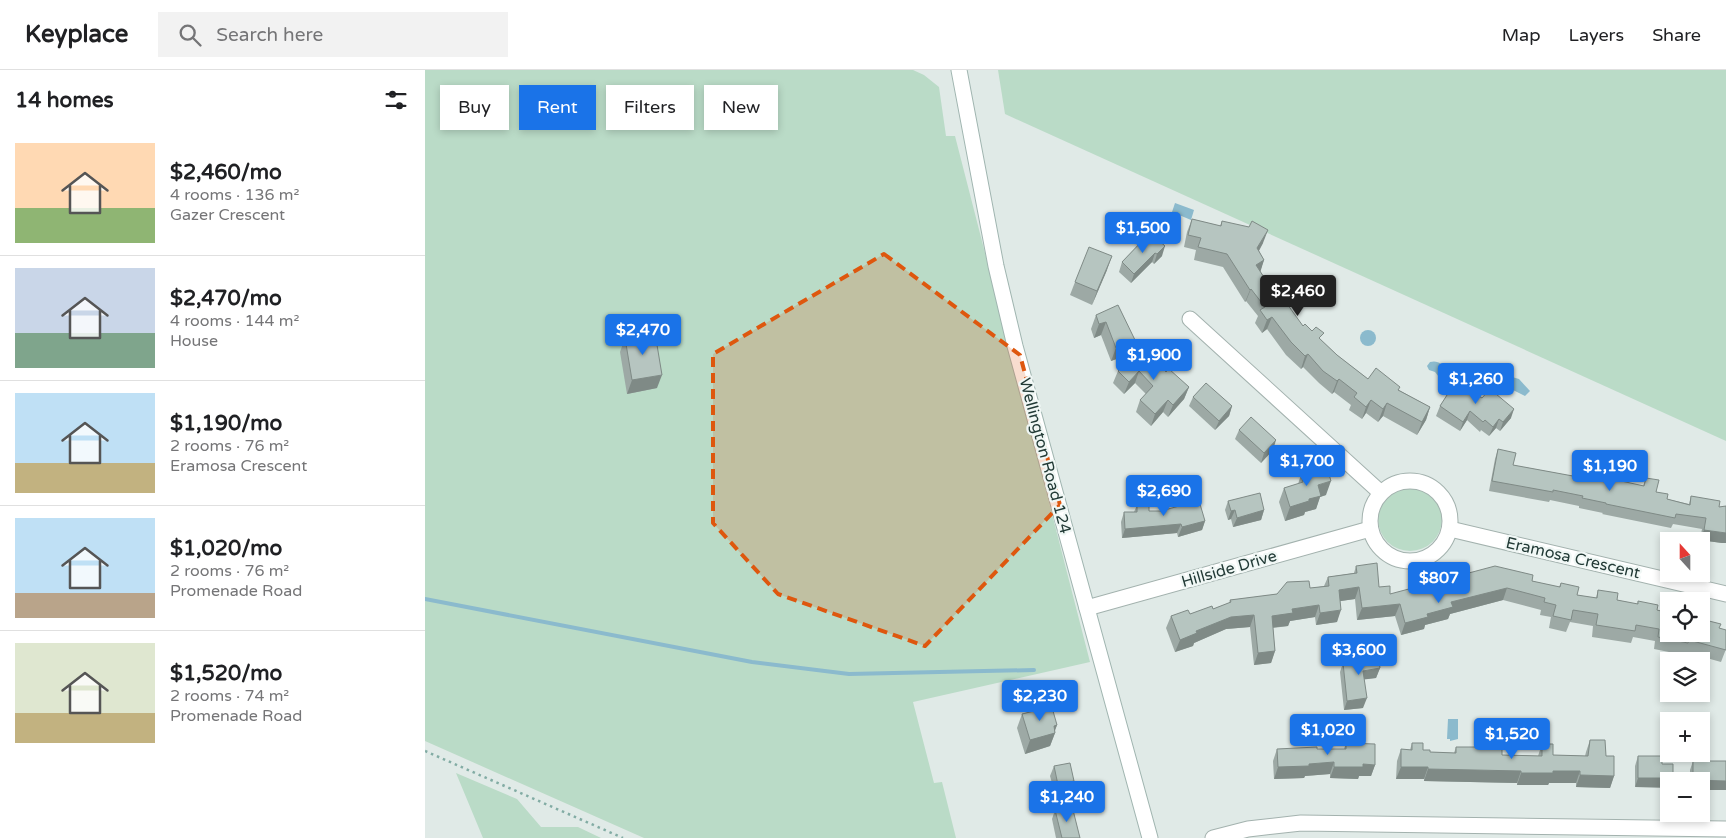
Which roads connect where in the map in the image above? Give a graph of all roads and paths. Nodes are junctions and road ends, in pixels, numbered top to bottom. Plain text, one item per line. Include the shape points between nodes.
1 (959, 70) edge
2 (1190, 319) dead end
3 (1381, 493) junction
4 (1370, 529) junction
5 (1450, 530) junction
6 (1726, 594) edge
7 (1087, 608) junction
8 (425, 751) edge
9 (1726, 829) edge
10 (623, 838) edge
11 (1150, 838) edge
12 (1213, 838) edge

1 - 7 street, Wellington Road 124 via 1013,338
2 - 3 street
3 - 4 street via 1370,516
3 - 5 street via 1405,481 1431,486 1448,506
4 - 5 street via 1376,544 1387,555 1401,561 1417,561 1432,555 1443,545
4 - 7 street, Hillside Drive
5 - 6 street, Eramosa Crescent
7 - 11 street, Wellington Road 124
8 - 10 path
9 - 12 street via 1301,823 1248,828

